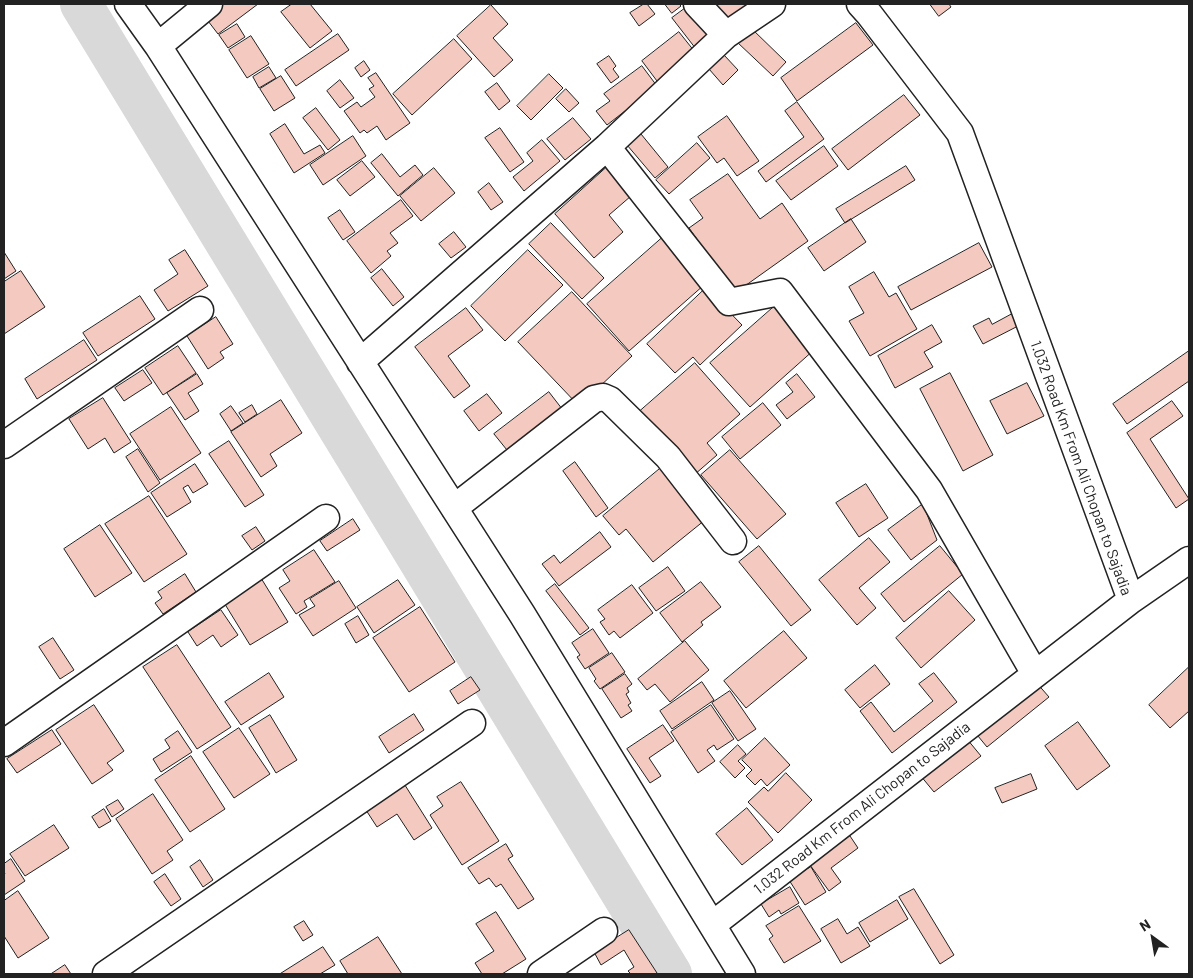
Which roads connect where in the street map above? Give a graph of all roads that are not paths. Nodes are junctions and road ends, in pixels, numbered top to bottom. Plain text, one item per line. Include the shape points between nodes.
1 (128, 4) edge
2 (209, 4) edge
3 (697, 4) edge
4 (772, 4) edge
5 (860, 4) edge
6 (726, 35) junction
7 (158, 46) junction
8 (607, 147) junction
9 (200, 310) dead end
10 (360, 362) junction
11 (4, 445) edge
12 (454, 508) junction
13 (326, 518) dead end
14 (734, 541) dead end
15 (1189, 560) edge
16 (1131, 600) junction
17 (1035, 674) junction
18 (472, 723) dead end
19 (4, 743) edge
20 (712, 924) junction
21 (604, 931) dead end
22 (106, 974) edge
23 (541, 974) edge
24 (742, 974) edge

1 - 7 street
2 - 7 street
3 - 6 street
4 - 6 street
5 - 16 street, 1.032 Road Km From Ali Chopan to Sajadia via 960,133
6 - 8 street
7 - 10 street
8 - 10 street
8 - 17 street via 730,302 780,292 929,490
9 - 11 street
10 - 12 street
12 - 14 street via 594,399 603,397 610,400 668,457
12 - 20 street
13 - 19 street
15 - 16 street
16 - 17 street, 1.032 Road Km From Ali Chopan to Sajadia
17 - 20 street, 1.032 Road Km From Ali Chopan to Sajadia
18 - 22 street
20 - 24 street
21 - 23 street

